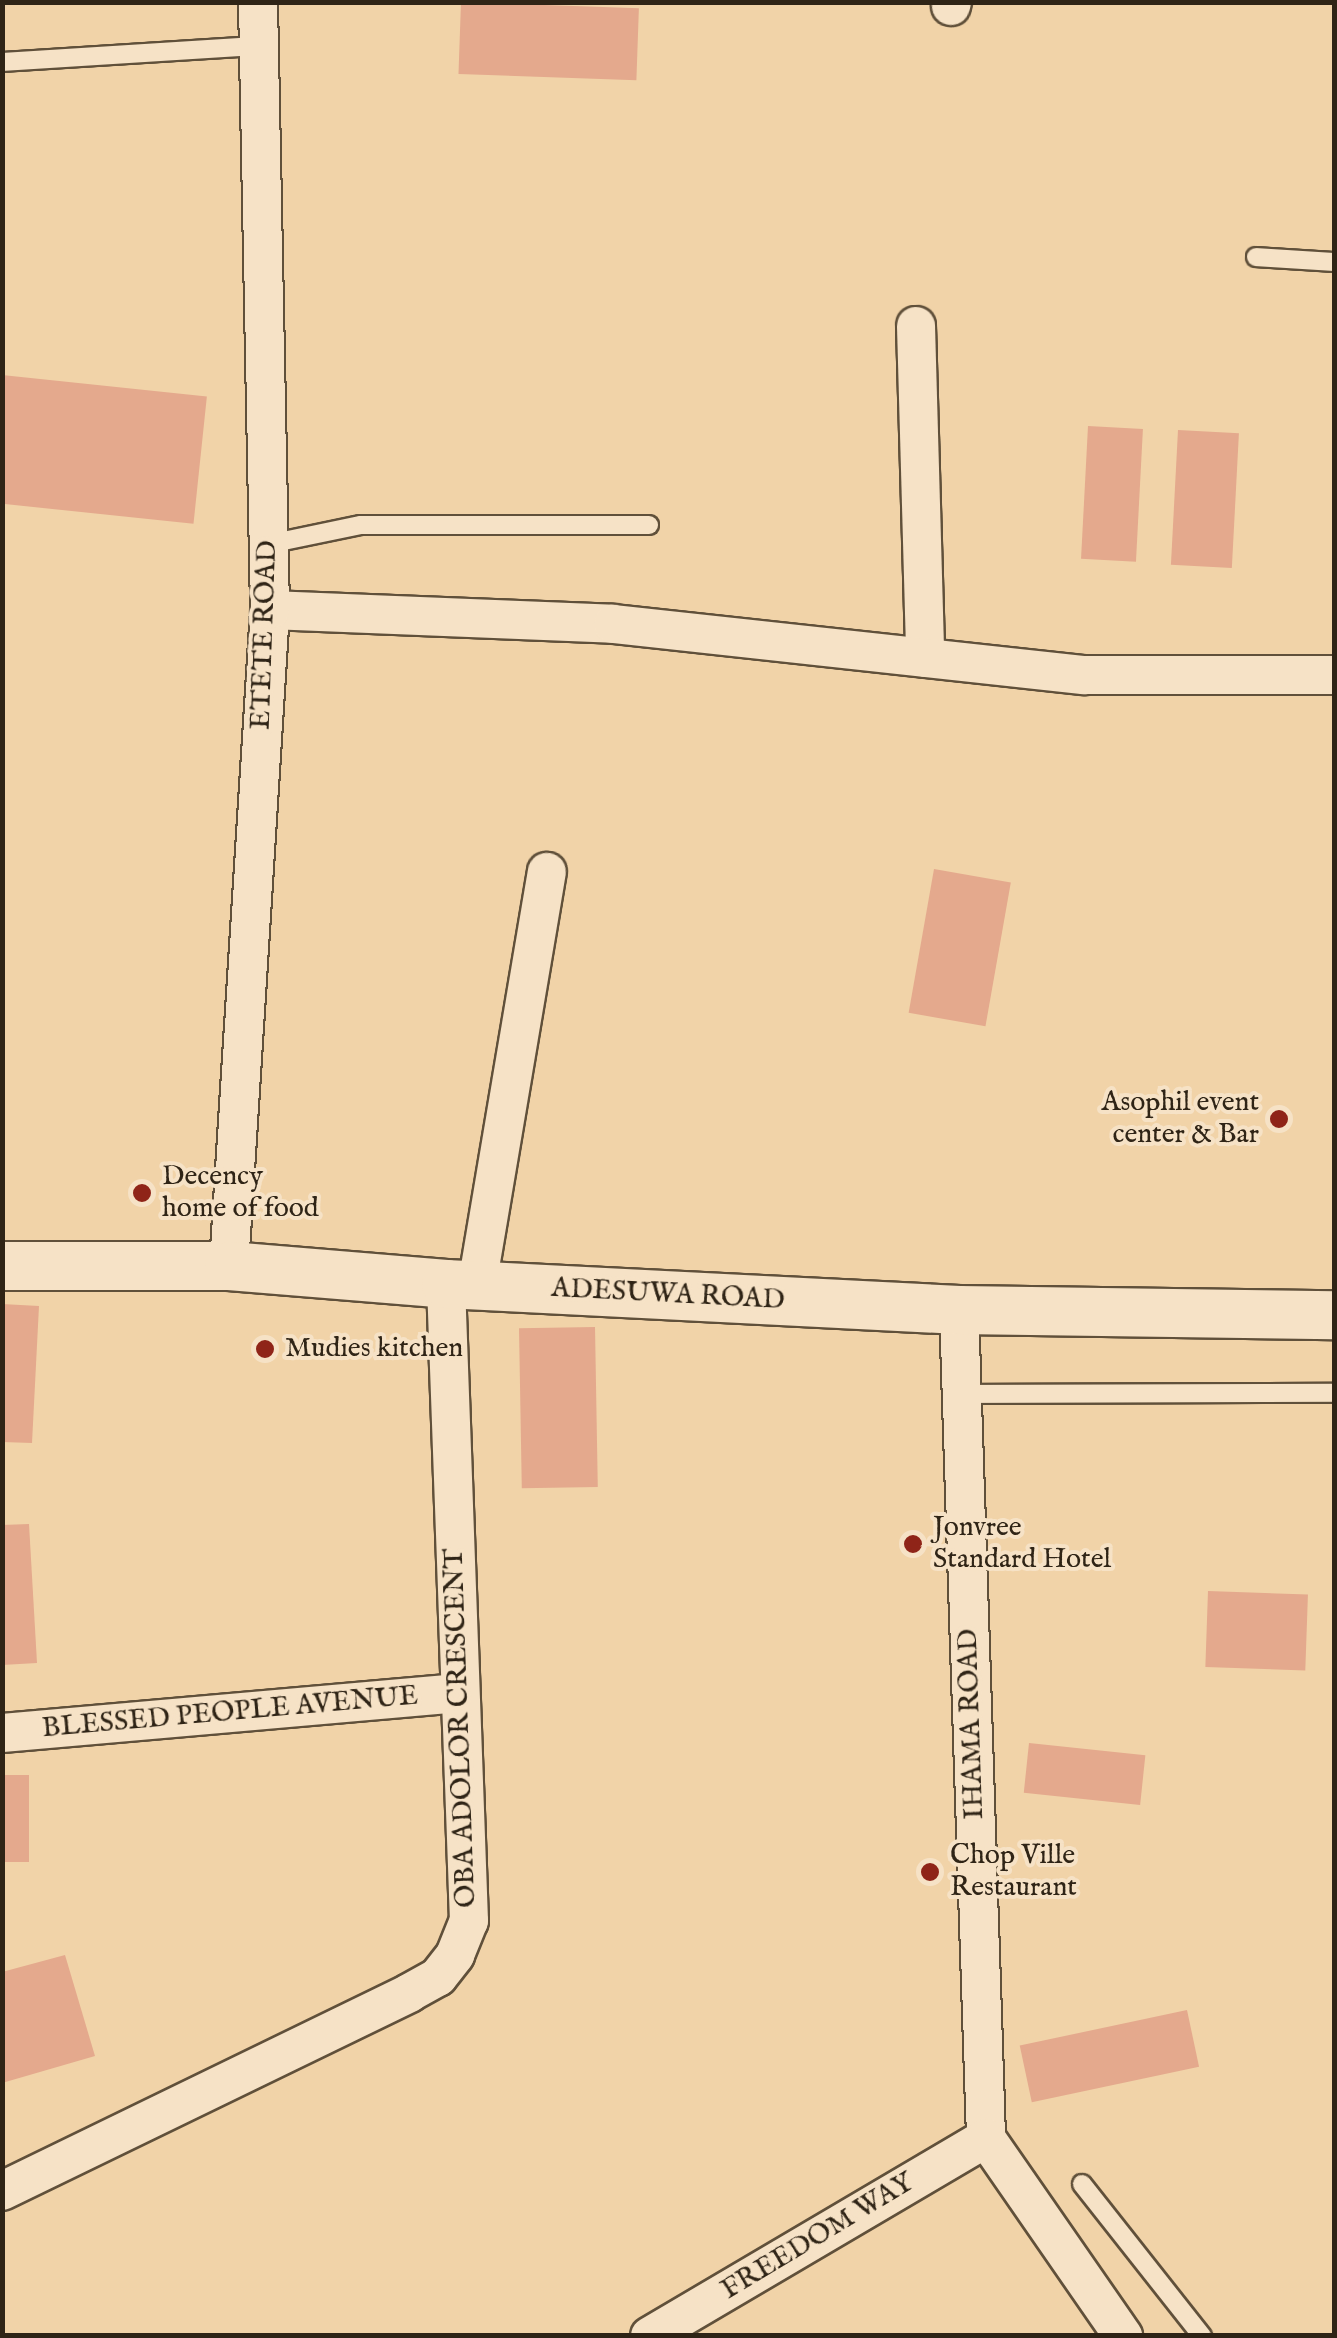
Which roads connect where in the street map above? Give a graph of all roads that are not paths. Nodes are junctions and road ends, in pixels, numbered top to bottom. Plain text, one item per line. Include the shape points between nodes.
1 (258, 2) edge
2 (259, 46) junction
3 (2, 62) edge
4 (1256, 257) dead end
5 (1334, 262) edge
6 (916, 326) dead end
7 (650, 525) dead end
8 (269, 544) junction
9 (270, 610) junction
10 (925, 658) junction
11 (1334, 675) edge
12 (547, 872) dead end
13 (2, 1266) edge
14 (228, 1266) junction
15 (461, 1285) junction
16 (959, 1310) junction
17 (1334, 1315) edge
18 (961, 1394) junction
19 (1334, 1394) edge
20 (457, 1693) junction
21 (2, 1733) edge
22 (986, 2138) junction
23 (1082, 2184) dead end
24 (2, 2191) edge
25 (650, 2336) edge
26 (1123, 2336) edge
27 (1202, 2336) edge

1 - 2 street, ETETE ROAD
2 - 3 lane
2 - 8 street, ETETE ROAD
4 - 5 lane
6 - 10 street
7 - 8 lane via 361,525
8 - 9 street, ETETE ROAD
9 - 10 street via 612,624
9 - 14 street, ETETE ROAD
10 - 11 street via 1084,675
12 - 15 street, OBA ADOLOR CRESCENT
13 - 14 street, ADESUWA ROAD
14 - 15 street, ADESUWA ROAD
15 - 16 street, ADESUWA ROAD
15 - 20 street, OBA ADOLOR CRESCENT
16 - 17 street, ADESUWA ROAD
16 - 18 street, IHAMA ROAD
18 - 19 lane
18 - 22 street, IHAMA ROAD
20 - 21 street, BLESSED PEOPLE AVENUE
20 - 24 street, OBA ADOLOR CRESCENT via 469,1921 438,1977
22 - 25 street, FREEDOM WAY
22 - 26 street
23 - 27 lane

